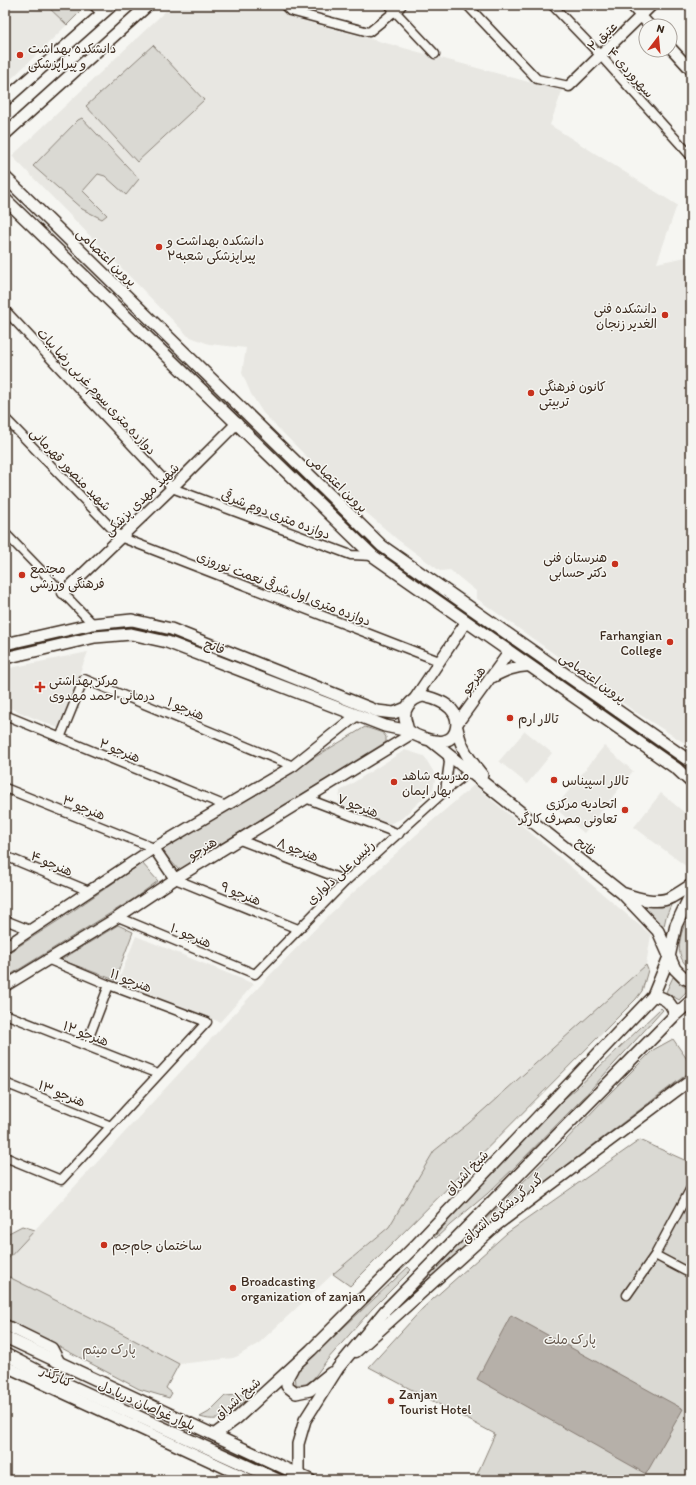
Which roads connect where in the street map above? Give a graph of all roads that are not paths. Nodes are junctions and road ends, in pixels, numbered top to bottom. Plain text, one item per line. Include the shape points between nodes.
1 (94, 5) edge
2 (112, 5) edge
3 (148, 5) edge
4 (284, 5) edge
5 (467, 5) edge
6 (552, 5) edge
7 (631, 5) edge
8 (652, 5) edge
9 (395, 7) edge
10 (102, 14) junction
11 (641, 16) junction
12 (435, 54) dead end
13 (600, 55) junction
14 (678, 56) edge
15 (691, 70) edge
16 (569, 86) joint
17 (5, 100) edge
18 (9, 127) edge
19 (5, 134) edge
20 (691, 156) edge
21 (5, 177) edge
22 (5, 199) edge
23 (5, 310) edge
24 (5, 418) edge
25 (236, 423) junction
26 (172, 488) junction
27 (5, 533) edge
28 (120, 537) junction
29 (373, 556) junction
30 (63, 593) junction
31 (473, 611) junction
32 (132, 620) junction
33 (466, 622) junction
34 (92, 624) junction
35 (131, 634) junction
36 (517, 641) junction
37 (5, 644) edge
38 (509, 652) junction
39 (5, 658) edge
40 (438, 661) junction
41 (529, 666) junction
42 (490, 679) junction
43 (415, 698) junction
44 (406, 708) junction
45 (359, 710) junction
46 (5, 715) edge
47 (457, 726) junction
48 (411, 732) junction
49 (60, 738) junction
50 (430, 740) junction
51 (446, 753) junction
52 (691, 762) edge
53 (293, 766) junction
54 (470, 772) junction
55 (691, 782) edge
56 (5, 788) edge
57 (445, 791) junction
58 (495, 791) junction
59 (308, 799) junction
60 (226, 806) junction
61 (399, 834) junction
62 (240, 840) junction
63 (154, 848) junction
64 (5, 856) edge
65 (175, 880) junction
66 (346, 881) junction
67 (691, 885) edge
68 (89, 891) junction
69 (622, 893) junction
70 (691, 894) edge
71 (118, 917) junction
72 (5, 920) edge
73 (30, 930) junction
74 (298, 930) junction
75 (5, 947) edge
76 (669, 957) junction
77 (47, 959) junction
78 (255, 974) joint
79 (691, 982) edge
80 (109, 985) junction
81 (5, 986) edge
82 (653, 996) junction
83 (691, 1001) edge
84 (5, 1014) edge
85 (675, 1015) junction
86 (86, 1045) junction
87 (158, 1074) junction
88 (691, 1080) edge
89 (6, 1087) edge
90 (111, 1126) junction
91 (5, 1157) edge
92 (691, 1188) edge
93 (655, 1255) junction
94 (691, 1274) edge
95 (627, 1295) dead end
96 (5, 1325) edge
97 (5, 1337) edge
98 (5, 1354) edge
99 (60, 1363) junction
100 (5, 1366) edge
101 (293, 1367) junction
102 (338, 1368) junction
103 (34, 1374) junction
104 (214, 1435) junction
105 (298, 1474) junction
106 (251, 1480) edge
107 (278, 1480) edge
108 (310, 1480) edge

1 - 10 street
2 - 10 main road
3 - 18 main road
4 - 9 street via 290,11 368,32
5 - 16 street via 537,79
6 - 13 street, سهروردی ۴
7 - 11 street
8 - 11 street, عتیق ۲
9 - 12 street
10 - 17 main road
11 - 13 street, عتیق ۲
13 - 16 street, عتیق ۲
13 - 20 street, سهروردی ۴
14 - 15 street
18 - 19 main road
21 - 31 main road, پروین اعتصامی via 382,546
22 - 25 main road
23 - 26 street, دوازده متری سوم غربی رضا بیات
24 - 28 street, شهید منصور قهرمانی
25 - 26 street, شهید مهدی پزشکی
25 - 29 main road
26 - 28 street, شهید مهدی پزشکی
26 - 29 street, دوازده متری دوم شرقی via 351,555
27 - 30 street
28 - 30 street, شهید مهدی پزشکی
28 - 40 street, دوازده متری اول شرقی نعمت نوروزی
29 - 33 main road
30 - 34 street
31 - 33 main road
31 - 36 main road, پروین اعتصامی
32 - 34 main road, فاتح
32 - 35 main road
32 - 45 main road, فاتح via 171,629
33 - 38 main road
33 - 40 street
34 - 37 main road, فاتح
35 - 39 main road, فاتح via 95,637
35 - 45 main road, فاتح via 167,642
36 - 38 main road
36 - 52 main road, پروین اعتصامی
38 - 41 main road
38 - 42 street, هنرجو
40 - 43 street
41 - 42 street via 518,666
41 - 55 main road
42 - 47 street, هنرجو
43 - 44 main road
43 - 47 main road via 423,696 440,701 451,709
44 - 45 main road, فاتح via 394,713
44 - 48 main road via 404,719
45 - 48 main road, فاتح via 385,726
45 - 53 street, هنرجو
46 - 49 street, هنرجو ۲
47 - 50 main road via 452,737 447,740
47 - 58 main road via 463,750
48 - 50 main road
48 - 59 street, هنرجو
49 - 53 street, هنرجو ۱ via 84,679
49 - 60 street, هنرجو ۲
50 - 51 main road
51 - 54 main road
51 - 57 street via 449,762
53 - 60 street, هنرجو
54 - 57 street, رئیس علی دلواری
54 - 58 main road
56 - 63 street, هنرجو ۳
57 - 61 street, رئیس علی دلواری
58 - 69 main road, فاتح
59 - 61 street, هنرجو ۷
59 - 62 street, هنرجو
60 - 63 street, هنرجو
61 - 66 street, رئیس علی دلواری
62 - 65 street, هنرجو
62 - 66 street, هنرجو ۸
63 - 65 street
63 - 68 street, هنرجو
64 - 68 street, هنرجو ۴
65 - 71 street, هنرجو
65 - 74 street, هنرجو ۹
66 - 74 street, رئیس علی دلواری
67 - 69 main road via 670,898 654,900
68 - 73 street, هنرجو
69 - 76 main road, فاتح via 658,931
70 - 76 main road, شیخ اشراق via 676,925
71 - 77 street, هنرجو
71 - 78 street, هنرجو ۱۰
72 - 73 street
73 - 75 street, هنرجو
74 - 78 street, رئیس علی دلواری
76 - 79 main road, فاتح via 675,969
76 - 82 main road, شیخ اشراق
77 - 80 street, هنرجو ۱۱
77 - 81 street, هنرجو
80 - 86 street
80 - 87 street, هنرجو ۱۱ via 207,1022
82 - 85 main road via 670,1003
82 - 101 main road, شیخ اشراق via 416,1245
83 - 85 main road
84 - 86 street, هنرجو ۱۲
85 - 102 main road via 385,1311
86 - 87 street, هنرجو ۱۲
87 - 90 street
88 - 102 street, گدر گردشگری اشراق via 497,1226
89 - 90 street, هنرجو ۱۳
90 - 91 street via 61,1180
92 - 93 street
93 - 94 street
93 - 95 street
96 - 99 street, کنارگذر via 52,1348
97 - 99 main road, بلوار غواصان دریا دل
98 - 103 main road, بلوار غواصان دریا دل
99 - 104 main road, بلوار غواصان دریا دل
100 - 103 street, کنارگذر
101 - 102 main road via 287,1378 287,1386 296,1393 310,1390
101 - 104 main road, شیخ اشراق via 237,1418
102 - 105 main road via 306,1420 298,1444
103 - 106 street, کنارگذر
103 - 107 main road, بلوار غواصان دریا دل
104 - 105 main road, بلوار غواصان دریا دل
105 - 108 main road, بلوار غواصان دریا دل

